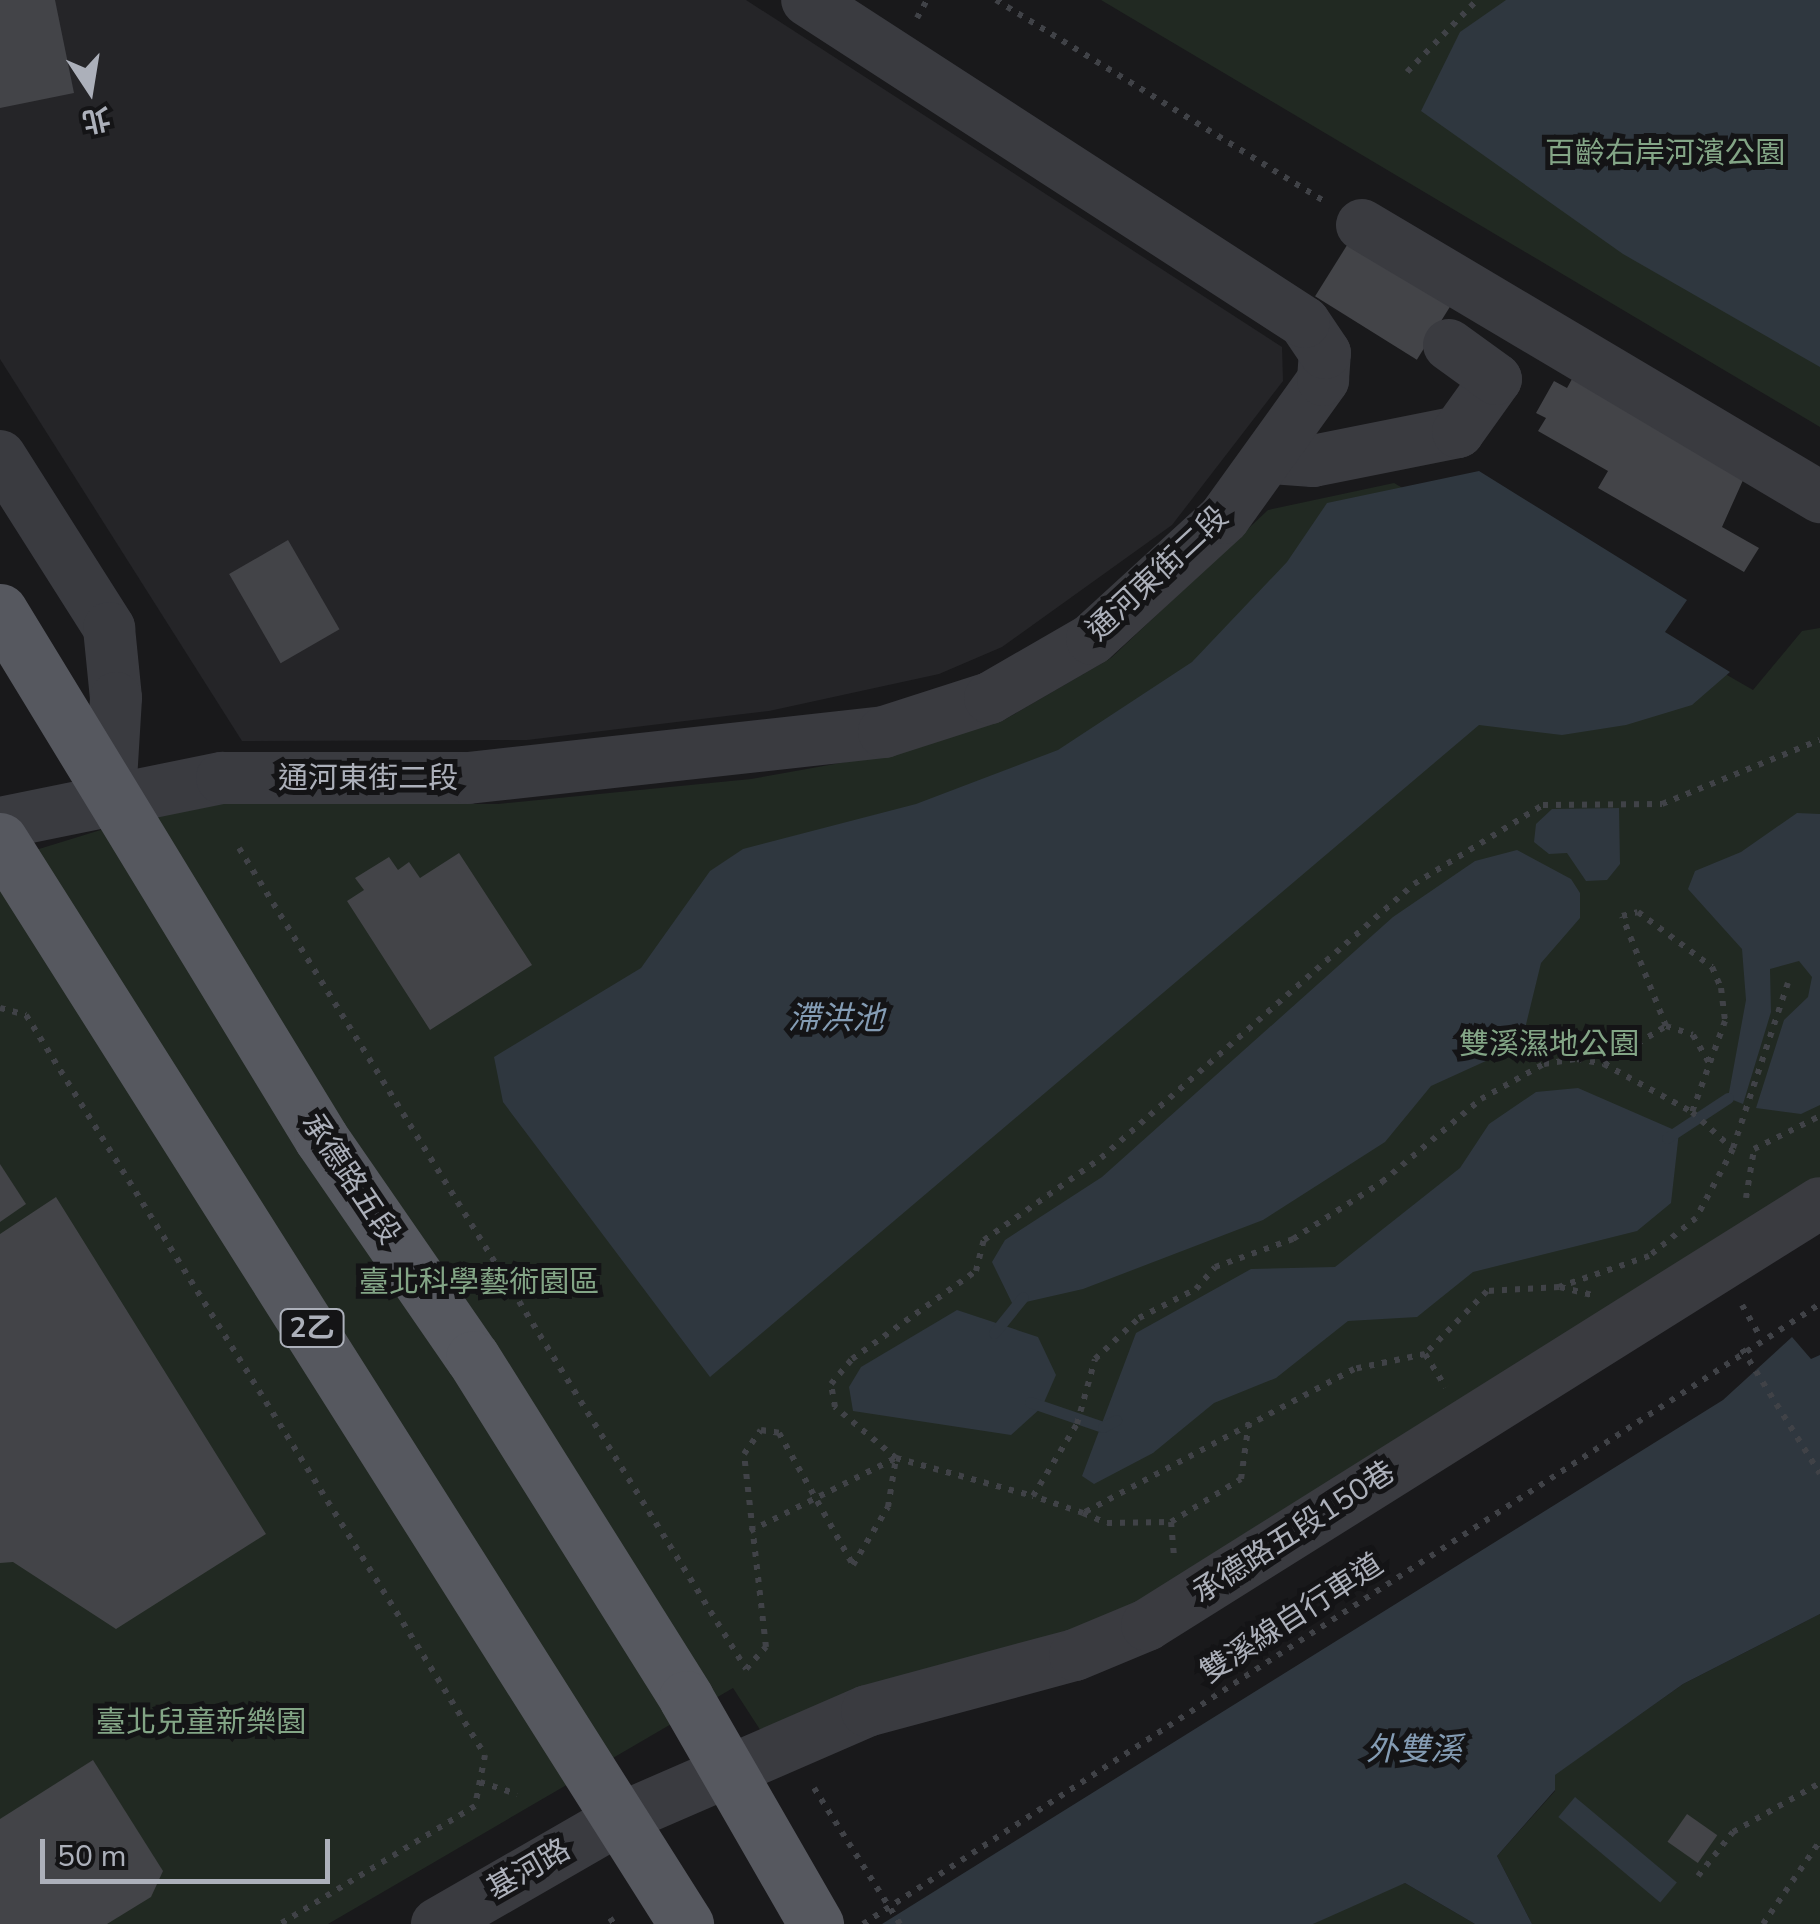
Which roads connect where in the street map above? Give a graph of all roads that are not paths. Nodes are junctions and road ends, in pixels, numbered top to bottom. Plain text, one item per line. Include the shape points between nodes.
1 (807, 0) edge
2 (1362, 225) road end
3 (1449, 345) dead end
4 (0, 456) edge
5 (1270, 458) junction
6 (1820, 497) edge
7 (0, 611) edge
8 (110, 797) junction
9 (0, 823) edge
10 (0, 840) edge
11 (1820, 1203) edge
12 (728, 1776) junction
13 (621, 1818) junction
14 (679, 1912) edge
15 (437, 1924) edge
16 (816, 1924) edge

1 - 5 street, 通河東街二段 via 1304,322 1325,353 1323,380
2 - 6 street
3 - 5 street via 1496,380 1458,432 1313,461
4 - 8 street via 109,628 116,698
5 - 8 street, 通河東街二段 via 1224,518 1092,638 990,698 884,732 468,778 222,778
7 - 8 main road, 承德路五段
8 - 9 street, 通河東街二段
8 - 12 main road, 承德路五段 via 321,1138 493,1391
10 - 13 main road, 2乙
11 - 12 street, 承德路五段150巷 via 1147,1625 1075,1654 867,1711
12 - 13 street, 承德路五段150巷
12 - 16 main road, 承德路五段
13 - 14 main road, 2乙
13 - 15 street, 基河路

